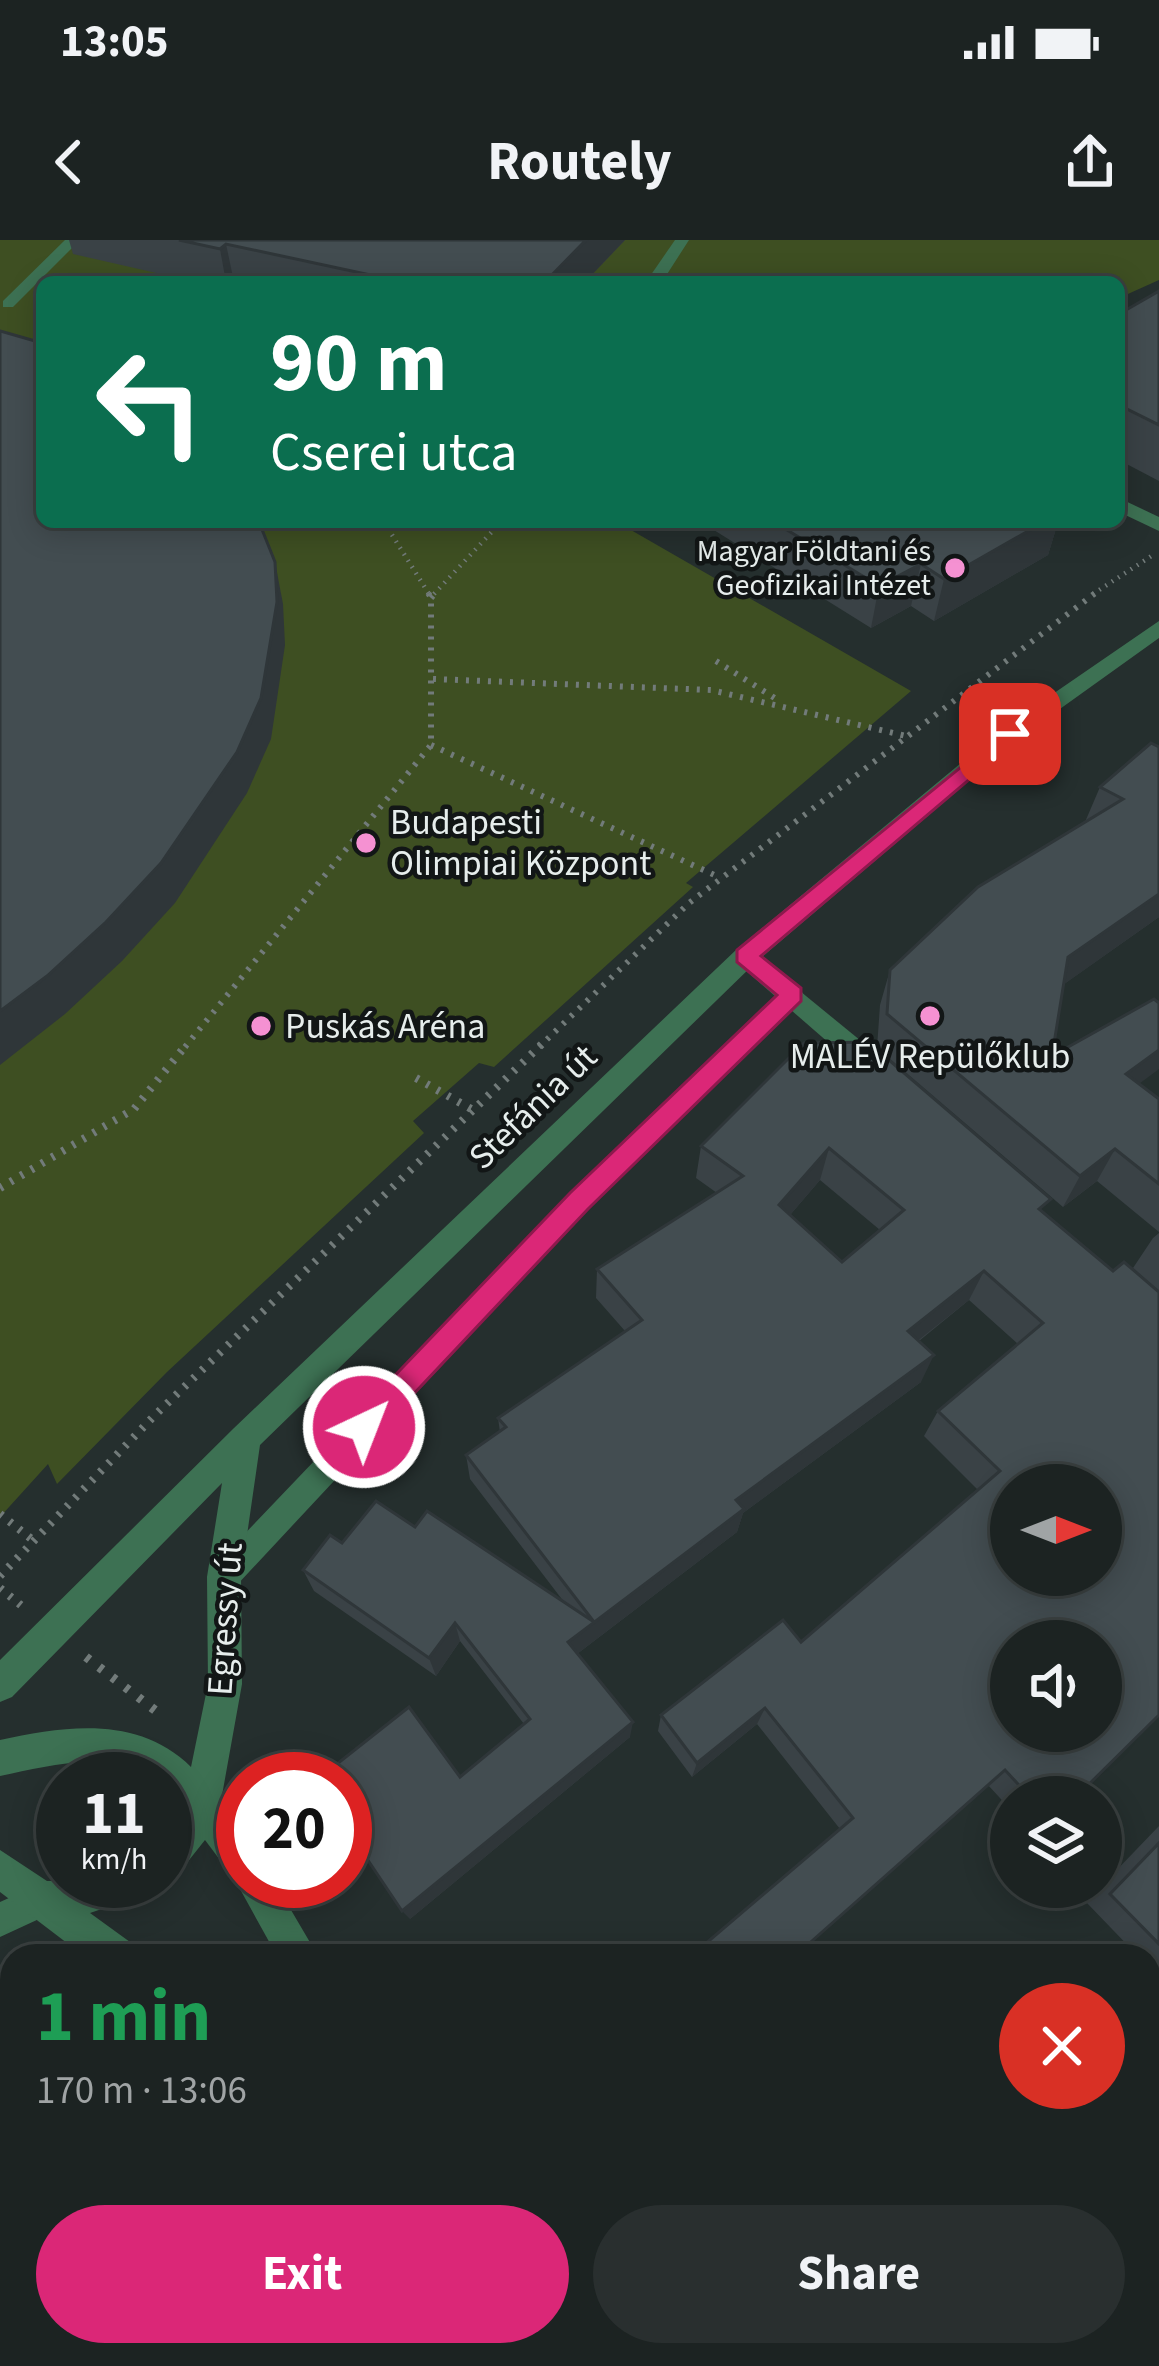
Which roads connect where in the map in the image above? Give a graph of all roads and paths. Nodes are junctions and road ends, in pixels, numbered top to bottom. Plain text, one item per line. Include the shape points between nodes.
1 (73, 240) edge
2 (682, 240) edge
3 (36, 276) edge
4 (36, 276) edge
5 (658, 276) edge
6 (8, 304) dead end
7 (1125, 507) edge
8 (1159, 525) edge
9 (388, 528) edge
10 (495, 528) edge
11 (1159, 551) edge
12 (430, 598) junction
13 (1159, 628) edge
14 (716, 661) dead end
15 (434, 680) junction
16 (789, 707) junction
17 (906, 736) junction
18 (431, 745) junction
19 (721, 878) junction
20 (746, 956) junction
21 (792, 994) junction
22 (416, 1078) dead end
23 (897, 1086) edge
24 (473, 1110) junction
25 (0, 1188) edge
26 (245, 1438) junction
27 (0, 1514) edge
28 (34, 1541) junction
29 (0, 1576) edge
30 (224, 1577) junction
31 (0, 1685) edge
32 (0, 1758) edge
33 (203, 1801) junction
34 (216, 1822) edge
35 (192, 1827) edge
36 (0, 1870) edge
37 (36, 1897) edge
38 (36, 1902) edge
39 (51, 1908) edge
40 (270, 1908) edge
41 (0, 1920) edge
42 (100, 1944) edge
43 (292, 1944) edge

1 - 3 lane
2 - 5 lane
4 - 6 lane
7 - 8 street
9 - 12 path
10 - 12 path
11 - 17 path
12 - 15 path
13 - 20 street, Stefánia út via 1010,734
14 - 16 path
15 - 16 path via 711,690
15 - 18 path
16 - 17 path
17 - 19 path
18 - 19 path
18 - 25 path via 134,1109
19 - 24 path
20 - 21 street
20 - 26 street, Stefánia út
21 - 23 street
21 - 30 lane via 579,1201
22 - 24 path
24 - 28 path
26 - 30 street, Egressy út
26 - 31 street, Stefánia út
27 - 28 path
28 - 29 path
30 - 33 street, Egressy út via 225,1684
32 - 33 street via 76,1746 136,1752
33 - 34 street
33 - 35 street, Egressy út
36 - 37 street
38 - 41 lane
39 - 42 street
40 - 43 street

